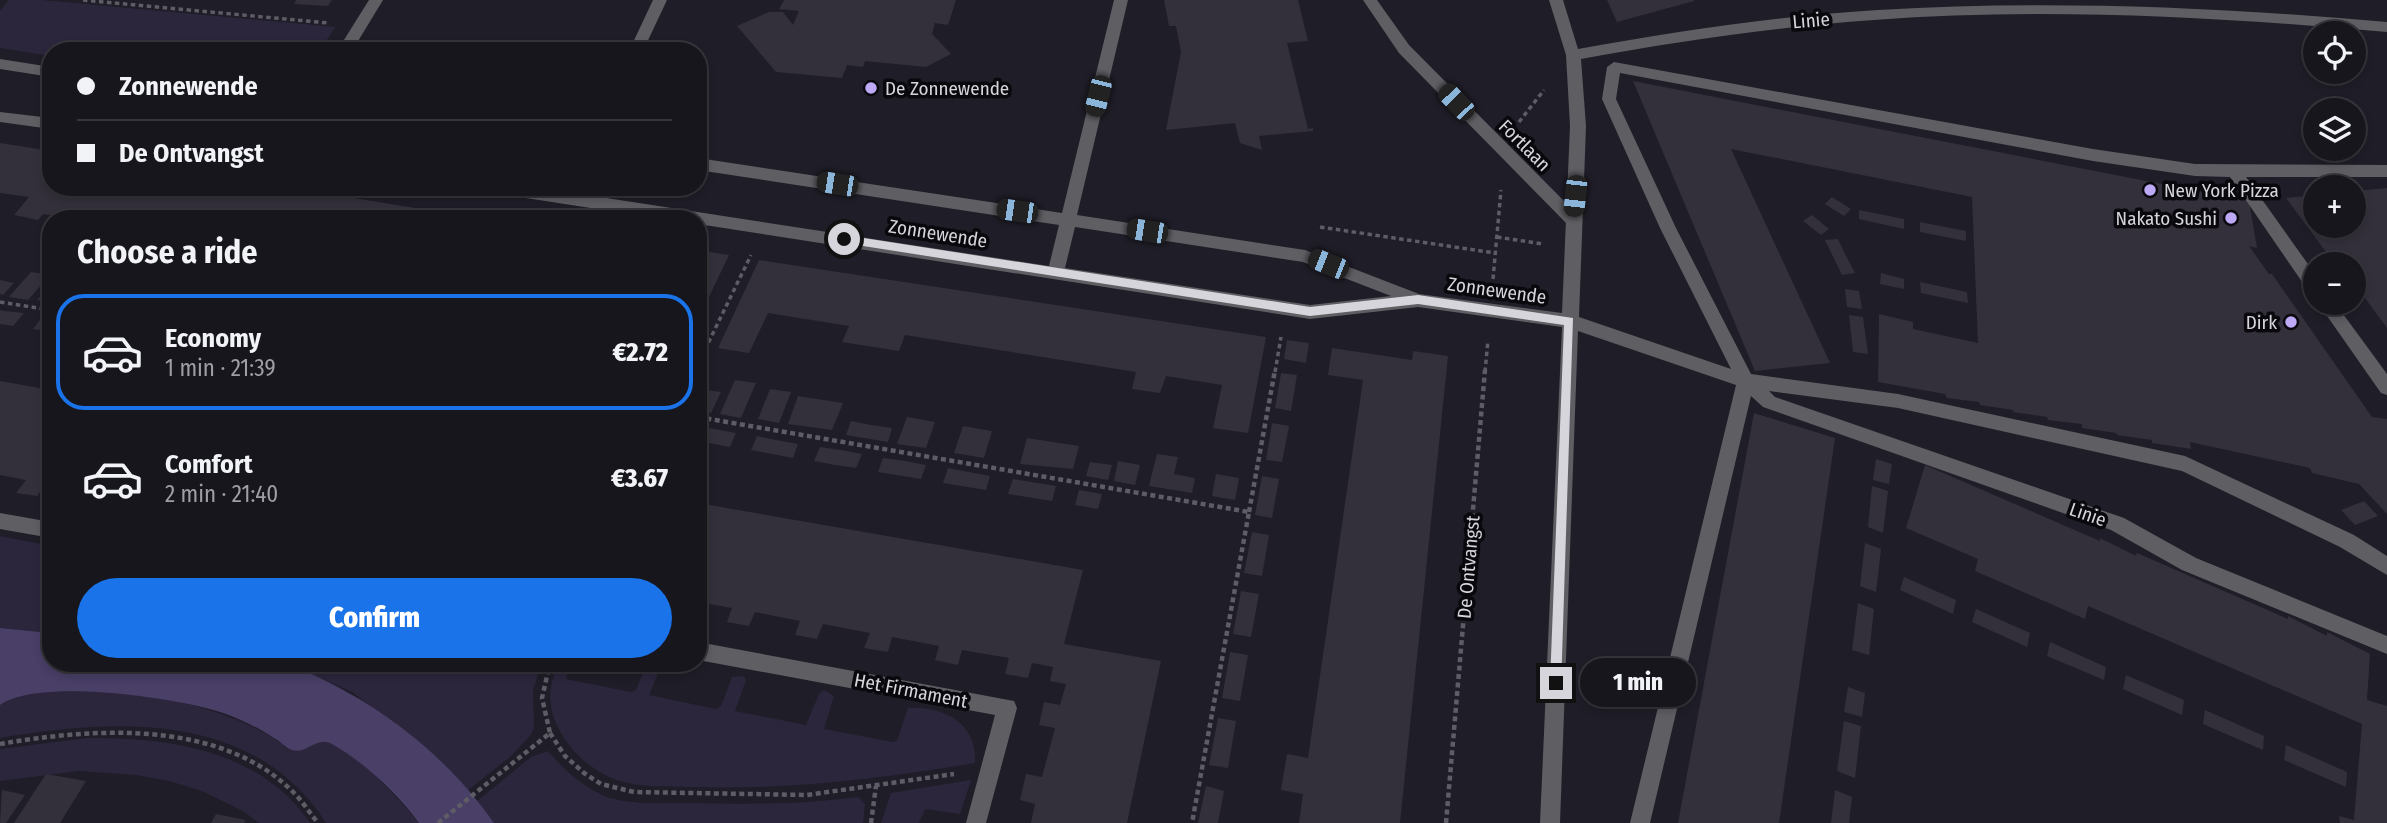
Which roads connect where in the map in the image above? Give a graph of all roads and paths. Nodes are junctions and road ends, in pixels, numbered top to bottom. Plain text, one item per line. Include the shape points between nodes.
1 (83, 0) edge
2 (376, 0) edge
3 (660, 0) edge
4 (1121, 0) edge
5 (1370, 0) edge
6 (1556, 0) edge
7 (360, 26) junction
8 (2387, 27) edge
9 (350, 42) edge
10 (640, 42) edge
11 (1573, 55) junction
12 (0, 64) edge
13 (1614, 67) junction
14 (42, 71) edge
15 (0, 117) edge
16 (42, 123) edge
17 (707, 165) edge
18 (2234, 171) junction
19 (2387, 171) edge
20 (592, 196) edge
21 (678, 210) edge
22 (707, 215) edge
23 (1068, 219) junction
24 (1572, 219) junction
25 (1497, 237) dead end
26 (1571, 248) junction
27 (2303, 270) edge
28 (1056, 272) junction
29 (1418, 300) junction
30 (0, 302) edge
31 (1286, 308) junction
32 (42, 309) edge
33 (1490, 311) junction
34 (2335, 315) edge
35 (1569, 321) junction
36 (1746, 381) junction
37 (2387, 388) edge
38 (707, 419) edge
39 (1249, 512) junction
40 (0, 521) edge
41 (42, 528) edge
42 (2387, 566) edge
43 (2387, 645) edge
44 (707, 653) edge
45 (547, 672) edge
46 (550, 733) junction
47 (0, 744) edge
48 (991, 768) junction
49 (876, 786) junction
50 (318, 823) edge
51 (438, 823) edge
52 (872, 823) edge
53 (976, 823) edge
54 (1192, 823) edge
55 (1446, 823) edge
56 (1550, 823) edge
57 (1640, 823) edge

1 - 7 path
2 - 7 street
3 - 10 street
4 - 23 street
5 - 24 street, Fortlaan via 1404,49
6 - 11 street
7 - 9 street
8 - 11 street, Linie via 2214,13 2010,9 1779,23 1678,35
11 - 13 street
11 - 24 street via 1578,126
12 - 14 street
13 - 18 street via 2093,155
13 - 36 street, Linie via 1609,99
15 - 16 street
17 - 23 street, Zonnewende
18 - 19 street
18 - 27 street
20 - 21 street, Zonnewende
22 - 28 street, Zonnewende
23 - 28 street
23 - 29 street, Zonnewende via 1305,256
24 - 26 street
25 - 26 path
26 - 35 street
28 - 31 street, Zonnewende
29 - 31 street, Zonnewende via 1310,312
29 - 33 street, Zonnewende
30 - 32 path
31 - 39 path
33 - 35 street, Zonnewende
33 - 55 path, De Ontvangst
34 - 37 street
35 - 36 street, Linie
35 - 56 street
36 - 42 street, Linie via 1898,401 2185,464 2347,541
36 - 43 street, Linie via 1769,402 2117,524 2189,564
36 - 57 street
38 - 39 path
39 - 54 path
40 - 41 street
44 - 48 street, Het Firmament via 1007,708
45 - 46 path via 541,691
46 - 49 path via 575,766 601,784 624,790 807,794
46 - 51 path
47 - 50 path via 95,732 187,738 225,750 264,771 295,794
48 - 49 path
48 - 53 street, Het Firmament
49 - 52 path

